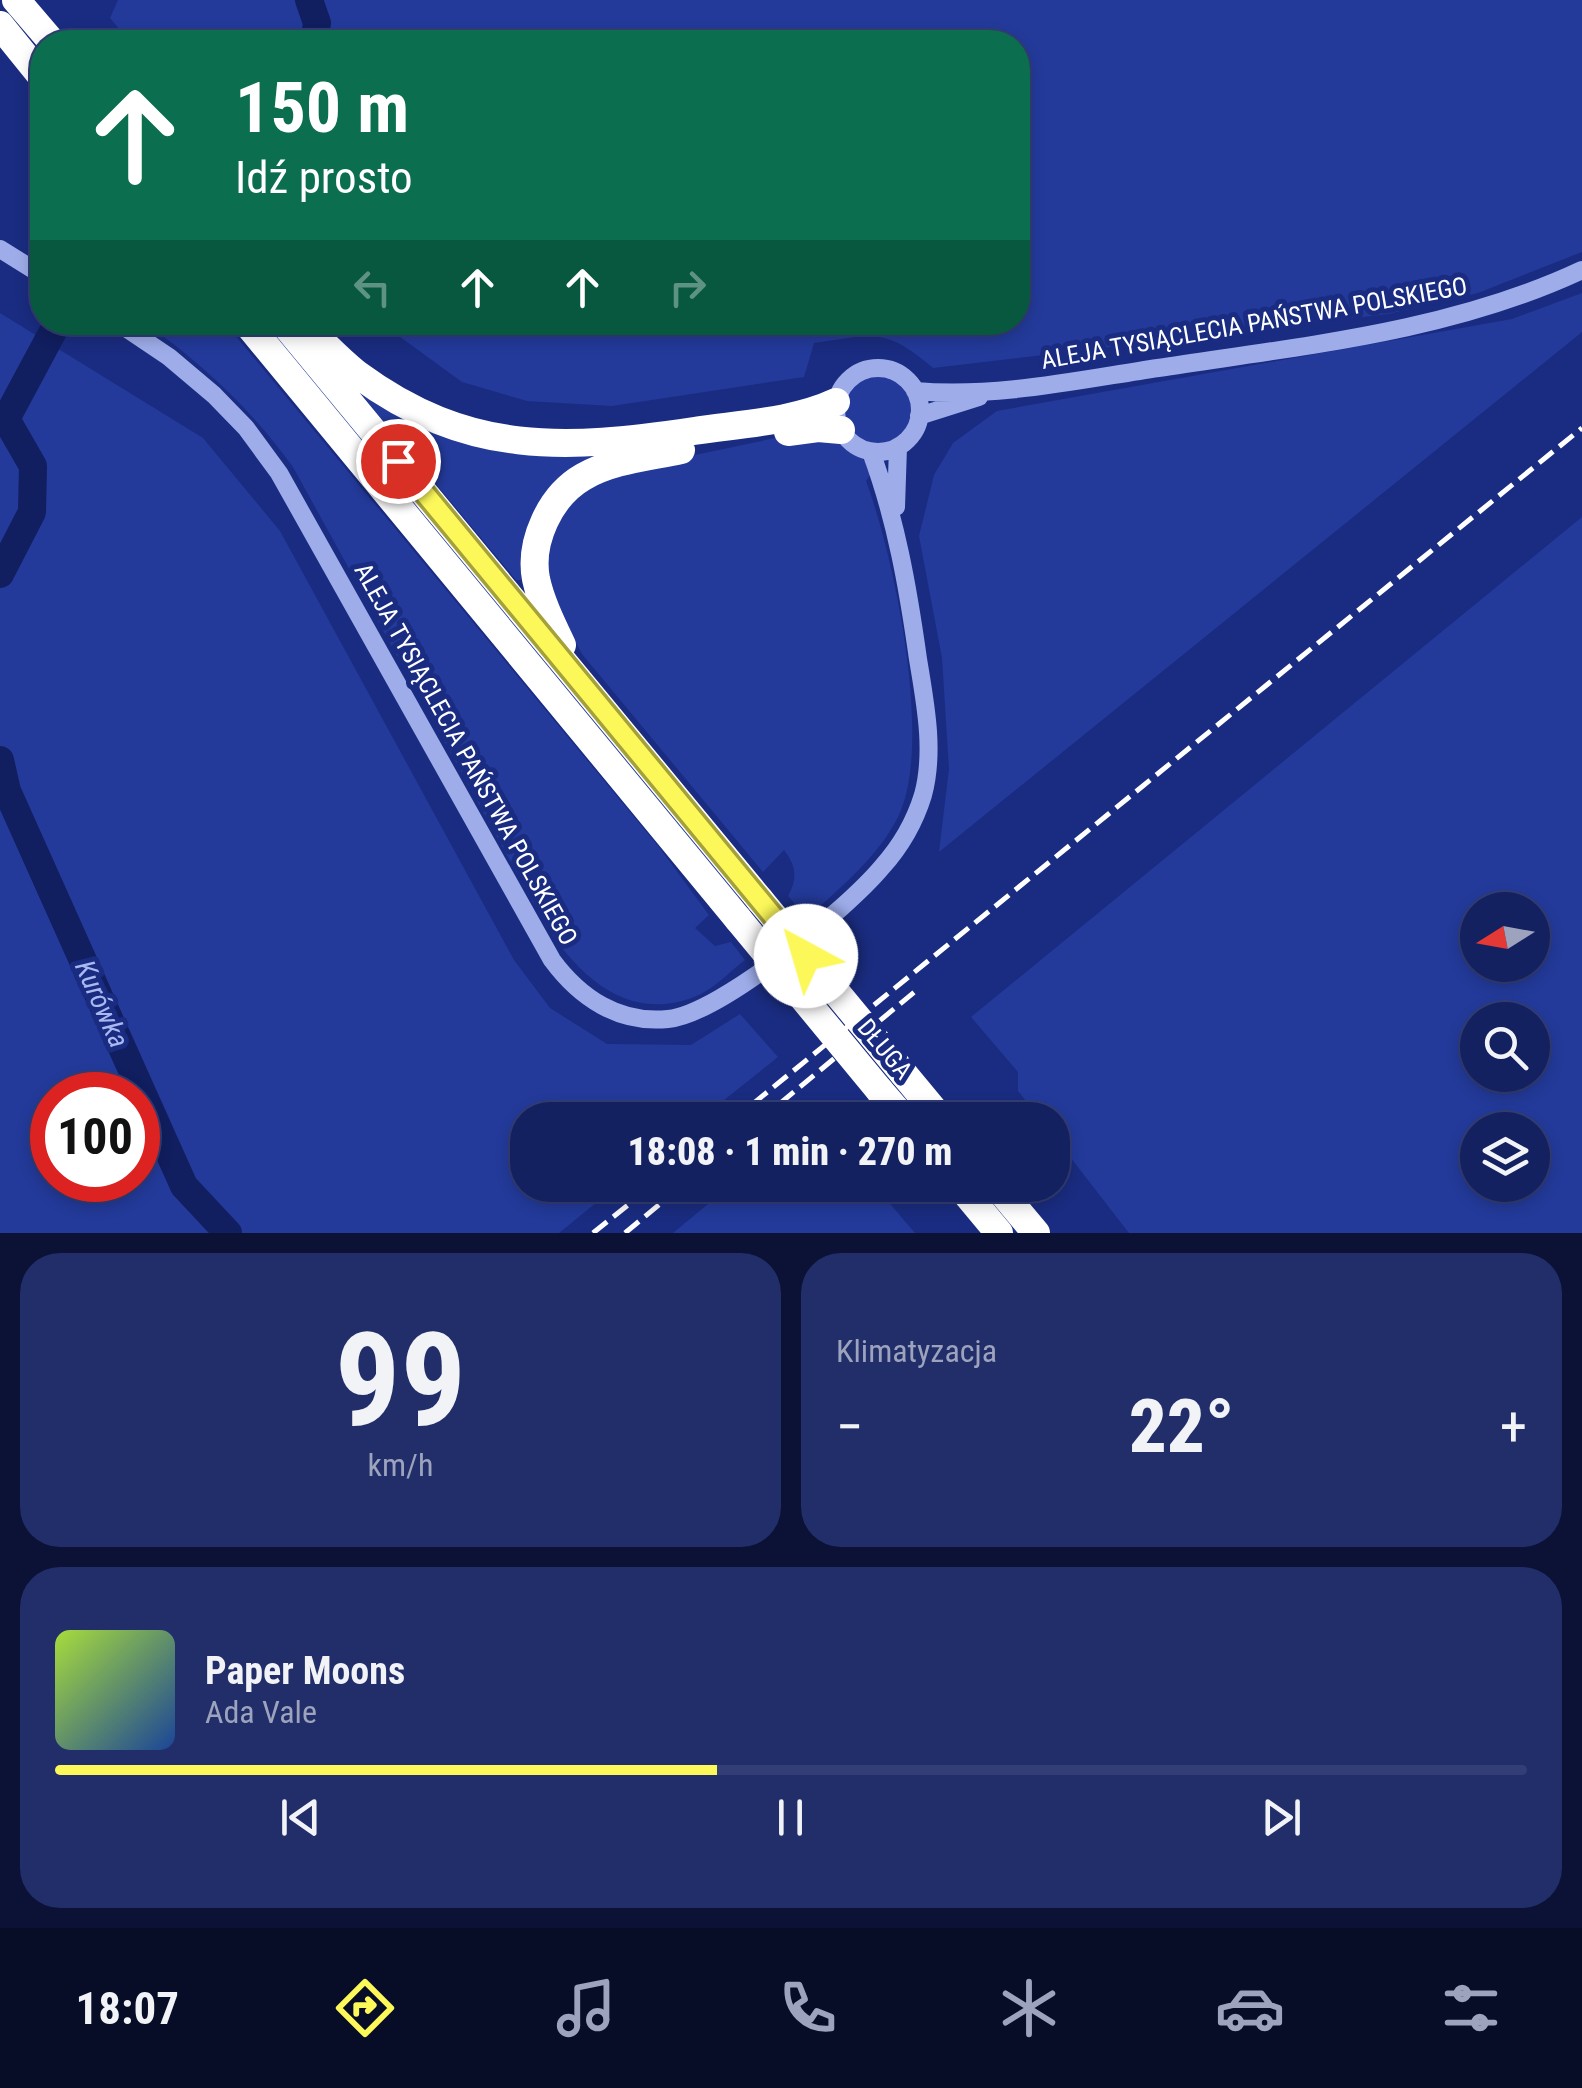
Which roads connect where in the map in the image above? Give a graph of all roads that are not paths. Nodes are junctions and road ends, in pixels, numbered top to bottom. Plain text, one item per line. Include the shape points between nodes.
1 (16, 0) edge
2 (0, 25) edge
3 (42, 30) edge
4 (30, 62) edge
5 (0, 249) edge
6 (30, 268) edge
7 (1582, 270) edge
8 (136, 335) edge
9 (257, 335) edge
10 (294, 335) edge
11 (314, 335) edge
12 (916, 392) junction
13 (988, 394) junction
14 (838, 416) junction
15 (919, 416) junction
16 (898, 447) junction
17 (871, 452) junction
18 (896, 528) junction
19 (577, 678) junction
20 (889, 1102) edge
21 (927, 1102) edge
22 (973, 1202) edge
23 (1010, 1202) edge
24 (999, 1233) edge
25 (1036, 1233) edge

1 - 3 highway
2 - 4 highway
5 - 6 street
7 - 13 street, ALEJA TYSIĄCLECIA PAŃSTWA POLSKIEGO via 1437,321
8 - 18 street, ALEJA TYSIĄCLECIA PAŃSTWA POLSKIEGO via 195,378 258,444 316,535 552,960 588,998 622,1015 675,1018 722,999 873,877 908,829 922,798 928,742
9 - 20 highway, DŁUGA, bridge
10 - 19 highway, DŁUGA
11 - 14 highway via 353,371 410,407 516,441 624,441 776,418
12 - 13 street, ALEJA TYSIĄCLECIA PAŃSTWA POLSKIEGO
12 - 14 street via 893,371 872,368 845,383
12 - 15 street
13 - 15 street, ALEJA TYSIĄCLECIA PAŃSTWA POLSKIEGO
14 - 17 street via 853,444
14 - 19 highway via 818,428 622,462 571,485 548,515 535,569
15 - 16 street
16 - 17 street
16 - 18 street, ALEJA TYSIĄCLECIA PAŃSTWA POLSKIEGO
17 - 18 street, ALEJA TYSIĄCLECIA PAŃSTWA POLSKIEGO
19 - 21 highway, DŁUGA, bridge
22 - 24 highway
23 - 25 highway

